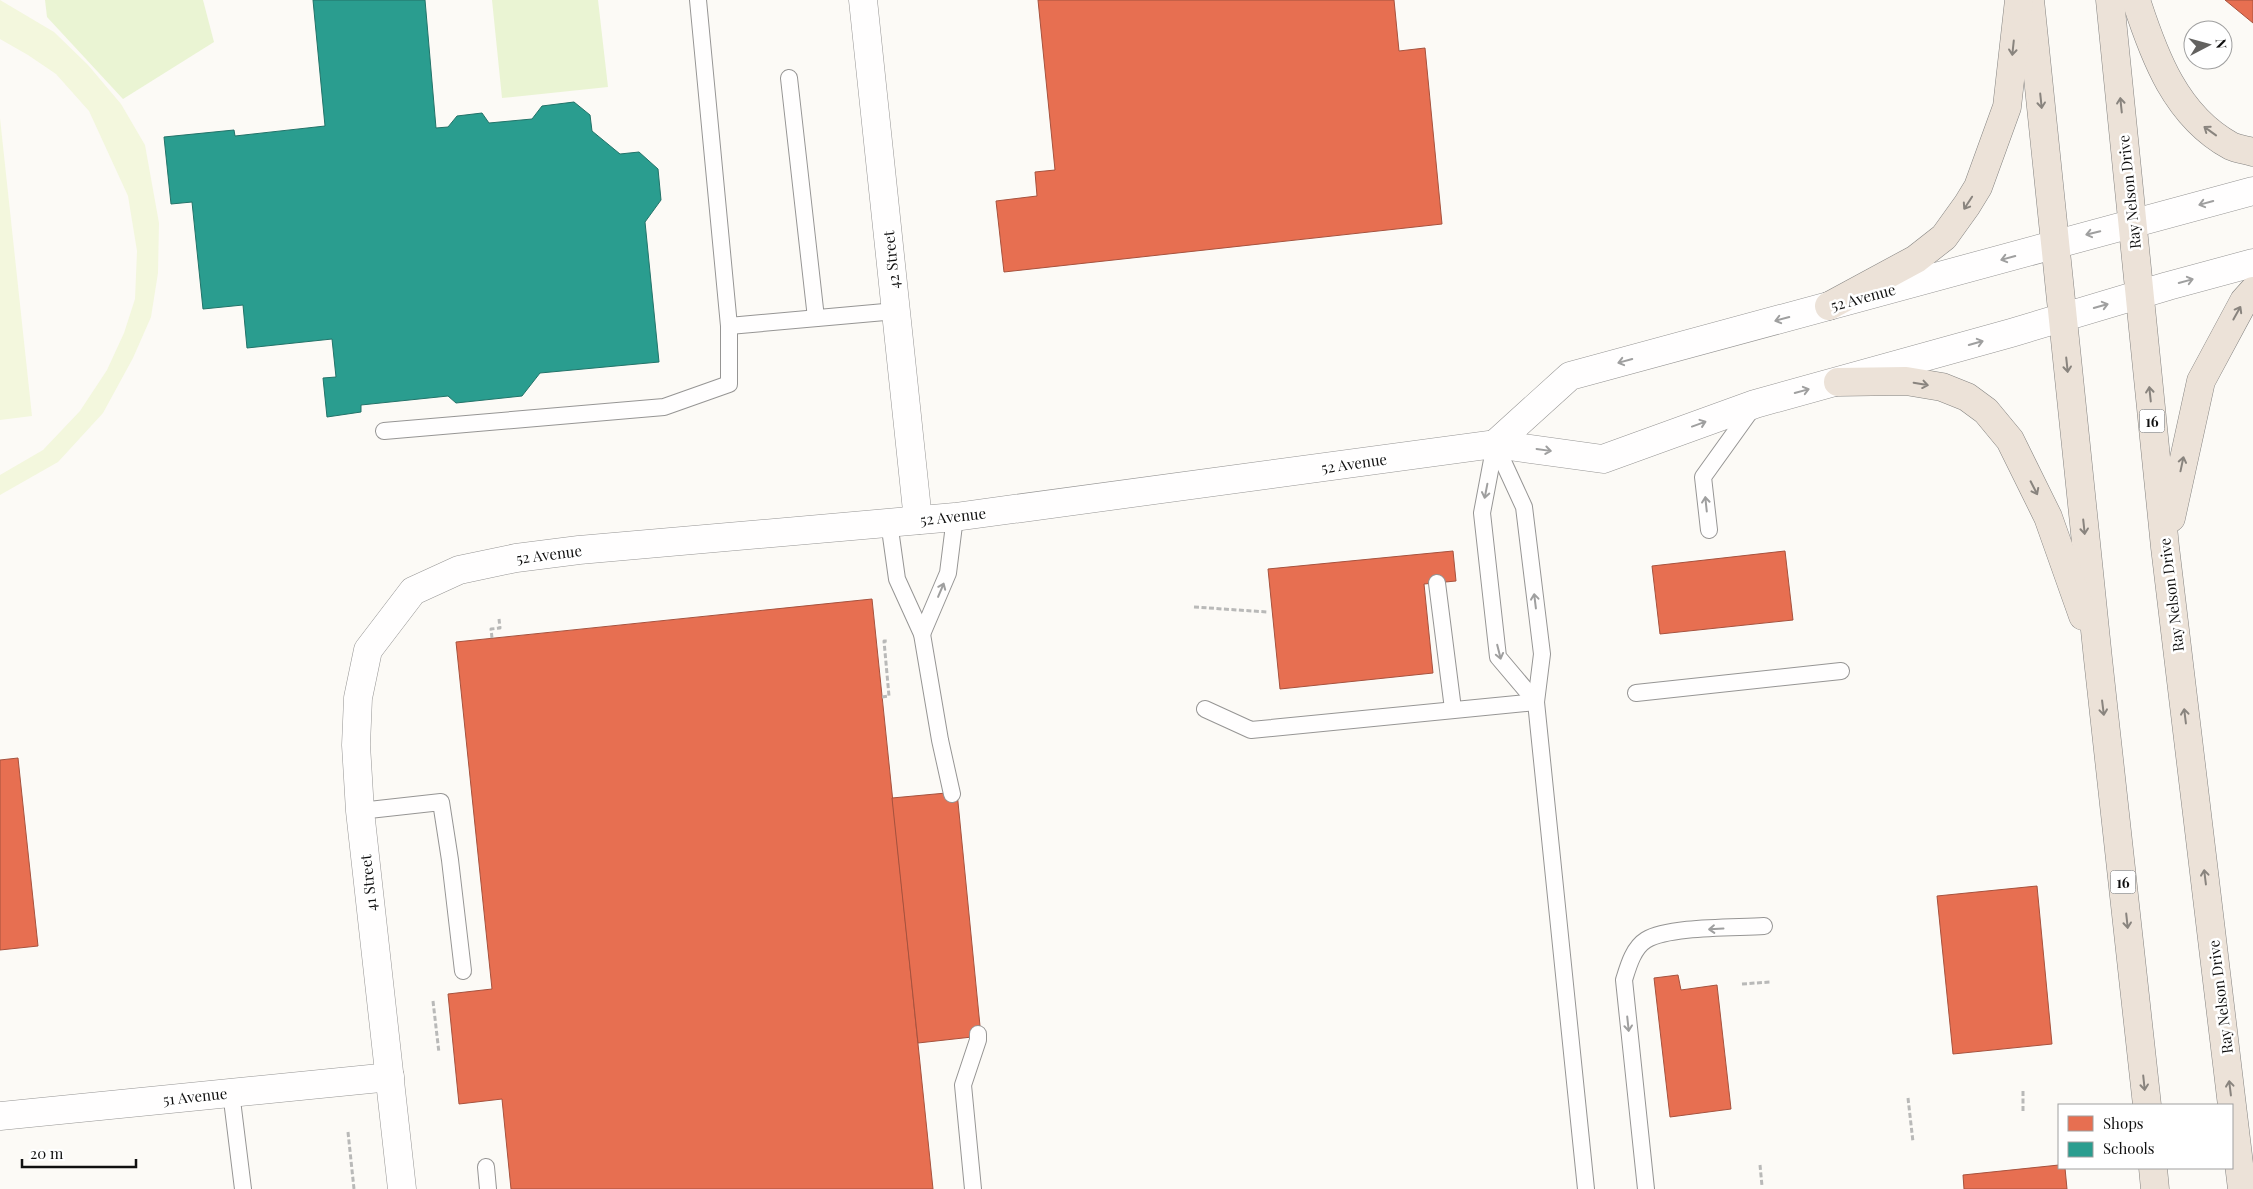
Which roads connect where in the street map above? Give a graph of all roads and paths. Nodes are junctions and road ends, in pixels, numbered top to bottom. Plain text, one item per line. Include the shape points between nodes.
1 (698, 0) edge
2 (863, 0) edge
3 (2019, 0) edge
4 (2030, 0) edge
5 (2110, 0) edge
6 (2136, 0) edge
7 (789, 78) dead end
8 (2253, 152) edge
9 (2253, 191) edge
10 (2132, 223) junction
11 (2055, 243) junction
12 (2253, 263) edge
13 (2253, 291) edge
14 (2140, 295) junction
15 (1829, 306) junction
16 (896, 311) junction
17 (2062, 317) junction
18 (816, 318) junction
19 (730, 326) junction
20 (1838, 382) junction
21 (1755, 404) junction
22 (384, 431) dead end
23 (1495, 444) junction
24 (955, 517) junction
25 (918, 520) junction
26 (889, 522) junction
27 (1709, 530) dead end
28 (2165, 546) junction
29 (1437, 583) dead end
30 (413, 591) joint
31 (1194, 607) dead end
32 (1267, 612) dead end
33 (499, 619) dead end
34 (922, 634) junction
35 (492, 638) dead end
36 (888, 641) dead end
37 (2098, 659) junction
38 (1841, 671) dead end
39 (1636, 692) dead end
40 (882, 697) dead end
41 (1536, 702) junction
42 (1205, 709) dead end
43 (1453, 709) junction
44 (952, 794) dead end
45 (360, 811) junction
46 (1764, 926) dead end
47 (463, 971) dead end
48 (1770, 982) dead end
49 (1742, 984) dead end
50 (433, 1001) dead end
51 (978, 1034) dead end
52 (439, 1053) dead end
53 (390, 1077) junction
54 (2023, 1091) dead end
55 (232, 1092) junction
56 (1908, 1098) dead end
57 (2146, 1104) edge
58 (2023, 1113) dead end
59 (0, 1116) edge
60 (348, 1132) dead end
61 (1913, 1142) dead end
62 (2245, 1145) edge
63 (1760, 1165) dead end
64 (486, 1167) dead end
65 (2153, 1169) edge
66 (1762, 1186) dead end
67 (243, 1189) edge
68 (354, 1189) edge
69 (402, 1189) edge
70 (488, 1189) edge
71 (973, 1189) edge
72 (1586, 1189) edge
73 (1646, 1189) edge
74 (2155, 1189) edge
75 (2242, 1189) edge

1 - 19 lane
2 - 16 street, 42 Street
3 -> 15 highway via 2007,107 1978,187 1967,205 1944,237 1916,260
4 -> 11 highway, 16
10 -> 5 highway, Ray Nelson Drive / 16
8 -> 6 highway via 2232,146 2196,121 2177,96 2158,61
7 - 18 lane
9 -> 10 street, 52 Avenue
10 -> 11 street, 52 Avenue
10 - 14 highway, Ray Nelson Drive / 16
11 -> 15 street, 52 Avenue
11 - 17 highway, 16
14 -> 12 street, 52 Avenue
28 -> 13 highway via 2201,381 2244,300
17 -> 14 street, 52 Avenue
28 -> 14 highway, Ray Nelson Drive / 16
15 -> 23 street, 52 Avenue via 1570,376
16 - 18 lane
16 - 25 street, 42 Street
20 -> 17 street, 52 Avenue
17 -> 37 highway, 16
18 - 19 lane
19 - 22 lane via 729,384 664,407
21 -> 20 street, 52 Avenue
20 -> 37 highway via 1906,381 1942,387 1967,397 1986,411 2010,440 2048,517
23 -> 21 street, 52 Avenue via 1603,459
27 -> 21 lane via 1703,477
23 - 24 street, 52 Avenue
41 -> 23 lane via 1542,654 1524,507
23 -> 41 lane via 1482,513 1498,657
24 - 25 street, 52 Avenue
34 -> 24 lane via 948,572
25 - 26 street, 52 Avenue
26 - 30 street, 52 Avenue via 516,558 459,570
26 - 34 lane via 897,579
62 -> 28 highway, Ray Nelson Drive / 16
29 - 43 lane
30 - 45 street, 41 Street via 368,650 358,707 356,745
31 - 32 path
33 - 35 path via 500,628 492,629
34 - 44 lane
36 - 40 path via 884,641 889,696
37 -> 57 highway, 16
38 - 39 lane
41 - 43 lane
41 - 72 lane
42 - 43 lane via 1251,730
45 - 47 lane via 441,802
45 - 53 street, 41 Street
46 -> 73 lane via 1670,932 1645,940 1631,957 1624,980
48 - 49 path
50 - 52 path
51 - 71 lane via 963,1085
53 - 55 street, 51 Avenue
53 - 69 street, 41 Street
54 - 58 path
55 - 59 street, 51 Avenue
55 - 67 lane
56 - 61 path
60 - 68 path
62 - 75 highway, Ray Nelson Drive / 16
63 - 66 path
64 - 70 lane
65 - 74 highway

